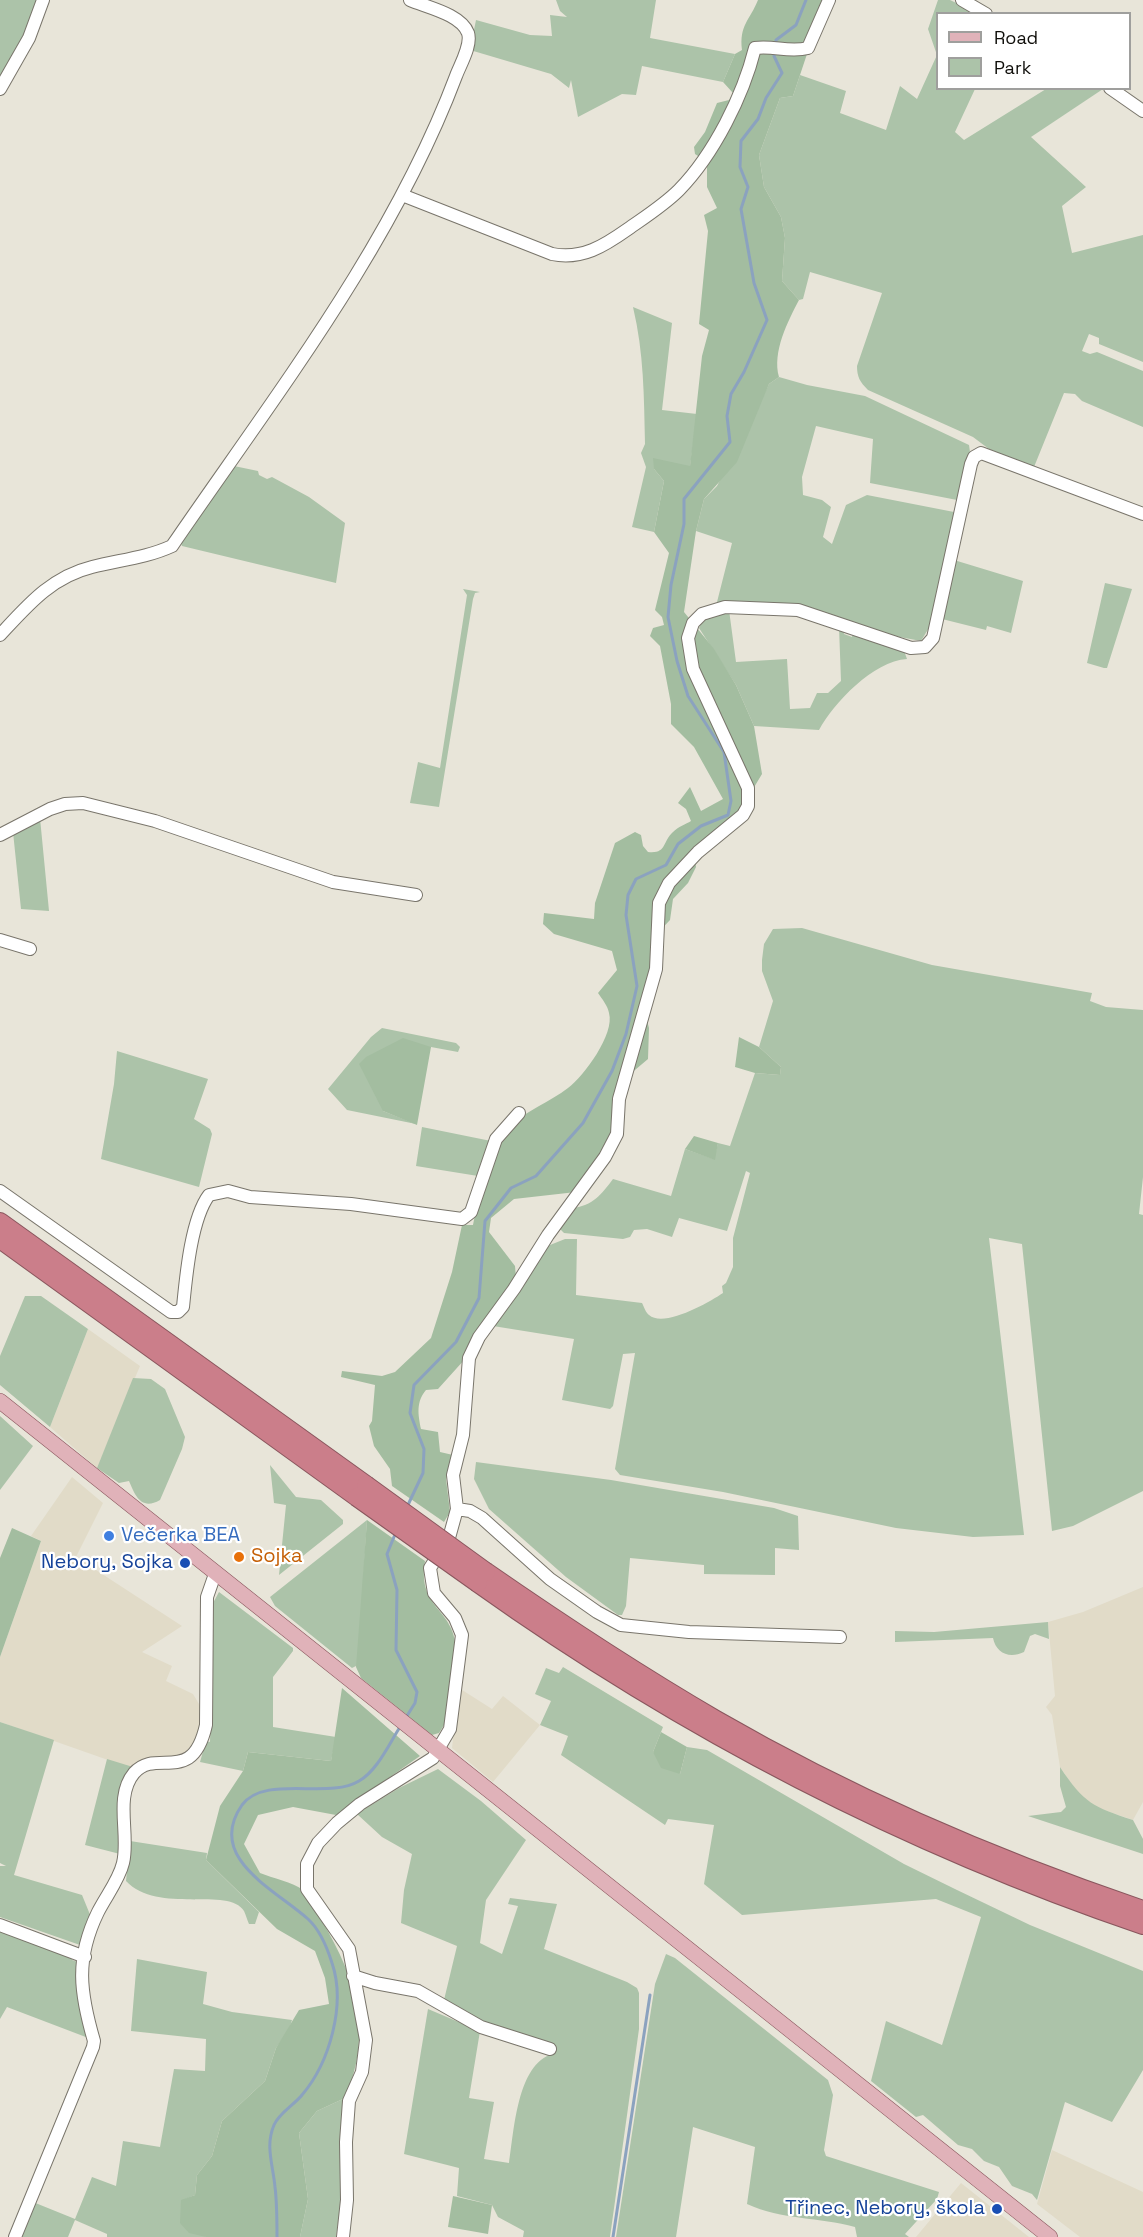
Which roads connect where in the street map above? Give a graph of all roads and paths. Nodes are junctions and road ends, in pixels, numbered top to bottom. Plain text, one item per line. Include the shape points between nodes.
1 (43, 0) edge
2 (410, 0) edge
3 (829, 0) edge
4 (962, 0) edge
5 (983, 12) edge
6 (0, 89) edge
7 (1113, 90) edge
8 (1143, 111) edge
9 (402, 195) junction
10 (1143, 514) edge
11 (0, 635) edge
12 (0, 835) edge
13 (416, 895) dead end
14 (0, 940) edge
15 (30, 949) dead end
16 (519, 1113) dead end
17 (0, 1191) edge
18 (0, 1221) edge
19 (0, 1239) edge
20 (0, 1401) edge
21 (362, 1491) junction
22 (457, 1509) junction
23 (215, 1574) junction
24 (482, 1577) junction
25 (840, 1637) dead end
26 (438, 1751) junction
27 (1143, 1910) edge
28 (0, 1925) edge
29 (1143, 1925) edge
30 (85, 1956) junction
31 (353, 1976) junction
32 (550, 2049) dead end
33 (15, 2237) edge
34 (343, 2237) edge
35 (1050, 2237) edge

1 - 6 street via 29,38
2 - 9 street via 456,20 465,28 469,40 444,106
3 - 9 street via 808,48 755,48 734,107 680,189 592,251 570,256 552,254
4 - 5 street
7 - 8 street
9 - 11 street via 319,332 172,546 153,555 90,568 63,578 41,591
10 - 22 street via 981,453 971,464 933,638 925,647 911,648 798,610 725,607 702,614 693,623 688,638 693,669 748,788 748,806 669,883 659,903 656,969 619,1099 617,1134 469,1358 463,1435 453,1475
12 - 13 street via 50,809 83,803 155,821 333,882
14 - 15 street
16 - 17 street via 496,1139 471,1212 462,1219 351,1204 250,1197 228,1191 209,1195 198,1219 183,1307 178,1312 171,1312
18 - 21 highway
19 - 21 highway
20 - 23 main road
21 - 24 highway, bridge
22 - 25 street via 482,1518 550,1579 621,1625 689,1632
22 - 26 street via 449,1538 430,1568 434,1593 455,1618 462,1635 450,1729
23 - 26 main road
23 - 30 street via 207,1597 206,1725 202,1742 197,1752 188,1757 145,1766 129,1781 123,1865 98,1914
24 - 27 highway via 787,1759 944,1833
24 - 29 highway via 613,1674 781,1772 927,1843
26 - 31 street via 360,1804 311,1853 305,1877 307,1889 349,1949
26 - 35 main road
28 - 30 street
30 - 33 street via 81,1994 93,2048
31 - 32 street via 418,1991 481,2027
31 - 34 street via 366,2040 362,2072 349,2101

